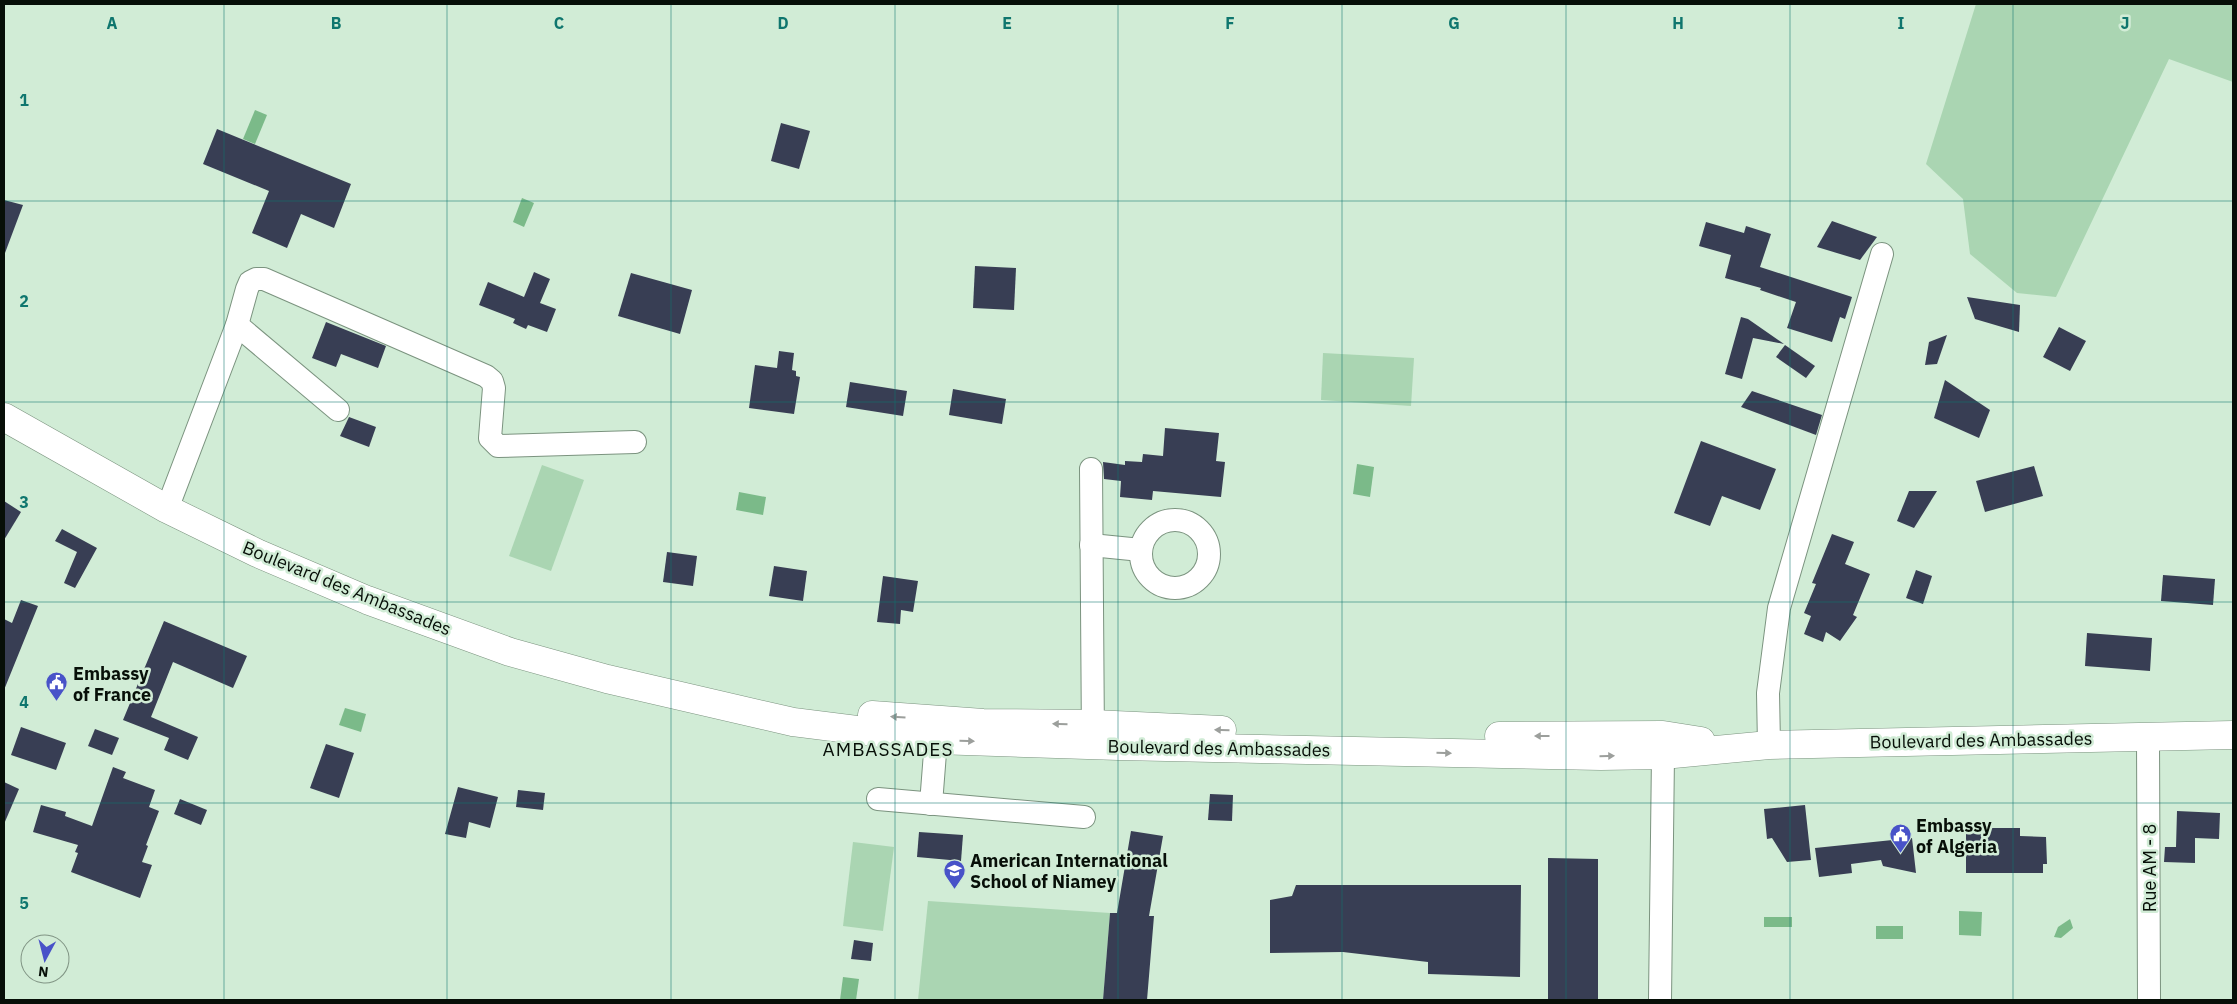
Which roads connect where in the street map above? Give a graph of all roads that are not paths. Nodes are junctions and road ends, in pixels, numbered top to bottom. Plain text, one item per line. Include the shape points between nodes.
1 (1882, 254) dead end
2 (237, 325) junction
3 (338, 410) dead end
4 (4, 417) edge
5 (636, 442) dead end
6 (1092, 469) dead end
7 (167, 509) junction
8 (1091, 545) junction
9 (1142, 550) dead end
10 (711, 704) junction
11 (2233, 734) edge
12 (1093, 735) junction
13 (2148, 737) junction
14 (936, 740) junction
15 (1769, 745) junction
16 (1730, 748) junction
17 (1663, 755) junction
18 (878, 800) dead end
19 (931, 804) junction
20 (1084, 817) dead end
21 (1660, 1000) edge
22 (2149, 1000) edge

1 - 15 street via 1779,608 1768,693
2 - 3 street
2 - 5 street via 250,282 264,279 492,380 490,438 498,446
2 - 7 street
4 - 7 main road, Boulevard des Ambassades
6 - 8 street
7 - 10 main road, Boulevard des Ambassades via 257,553 367,600 510,652
8 - 9 street
8 - 12 street
12 -> 10 main road, Boulevard des Ambassades via 983,723
10 - 14 main road, Boulevard des Ambassades via 793,722
11 - 13 main road, Boulevard des Ambassades
14 -> 12 main road, Boulevard des Ambassades
16 -> 12 main road, Boulevard des Ambassades via 1664,735
12 -> 17 main road, Boulevard des Ambassades via 1592,756
13 - 15 main road, Boulevard des Ambassades
13 - 22 street, Rue AM - 8
14 - 19 street
15 - 16 main road, Boulevard des Ambassades
16 - 17 main road, Boulevard des Ambassades
17 - 21 street
18 - 19 street
19 - 20 street

